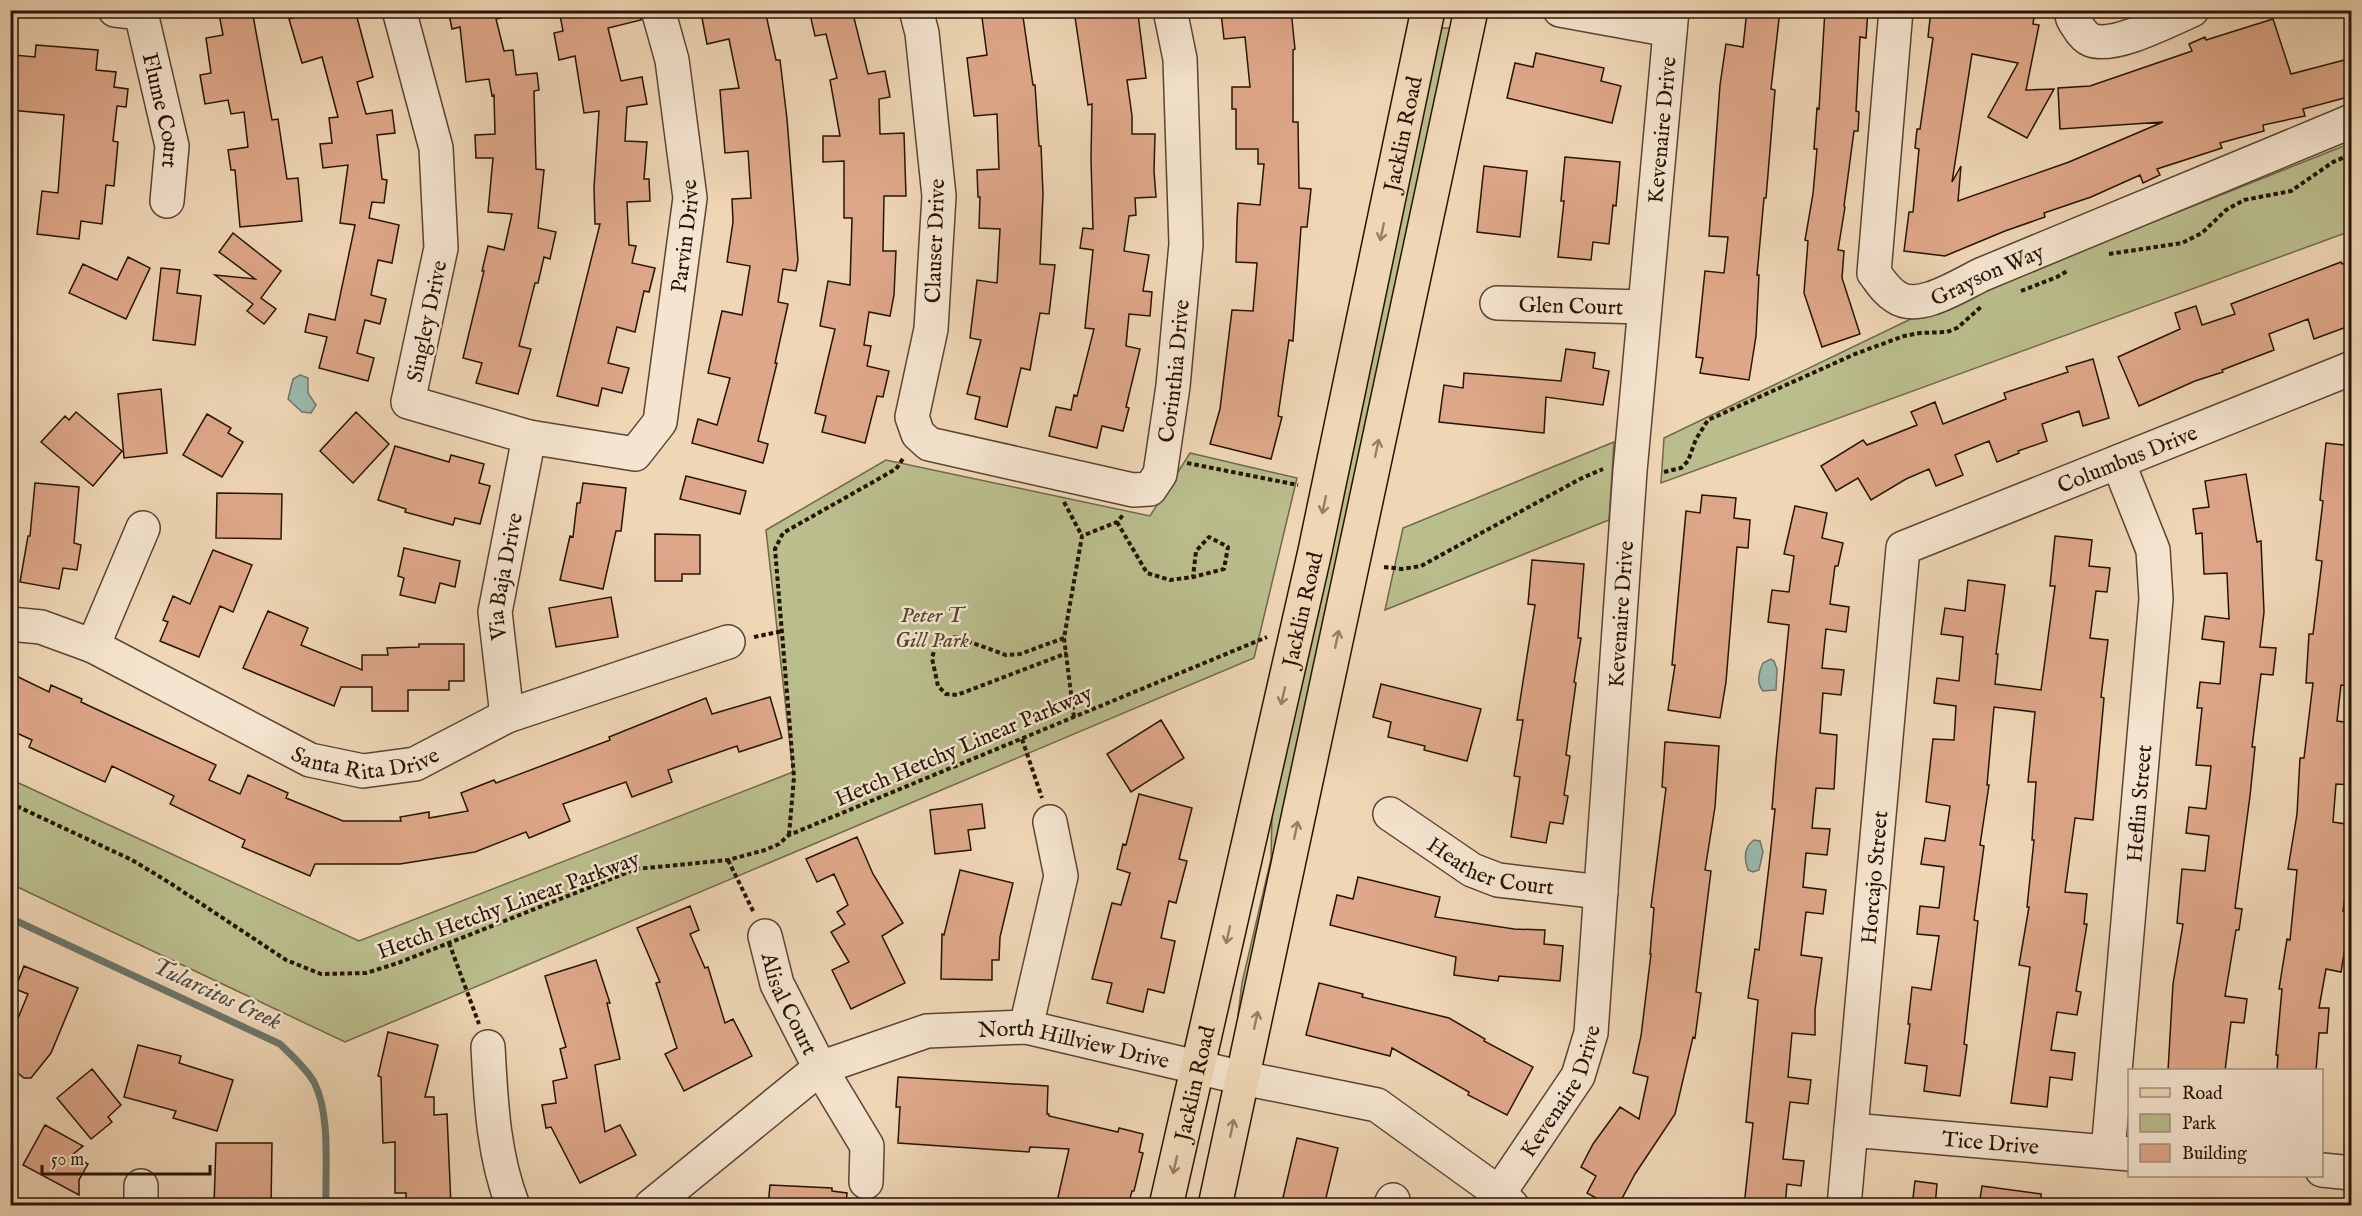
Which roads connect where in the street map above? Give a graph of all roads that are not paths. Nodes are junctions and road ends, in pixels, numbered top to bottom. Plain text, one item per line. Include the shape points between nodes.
1 (115, 10) edge
2 (399, 10) edge
3 (658, 10) edge
4 (916, 10) edge
5 (1170, 10) edge
6 (1428, 10) edge
7 (1471, 10) edge
8 (1560, 10) edge
9 (1896, 10) edge
10 (2072, 10) edge
11 (2192, 10) edge
12 (1671, 20) edge
13 (2352, 121) edge
14 (167, 201) dead end
15 (1497, 303) dead end
16 (1644, 307) junction
17 (2352, 368) edge
18 (529, 437) junction
19 (635, 454) joint
20 (2118, 462) junction
21 (1150, 489) joint
22 (143, 528) dead end
23 (1903, 548) joint
24 (10, 624) edge
25 (729, 642) dead end
26 (93, 646) junction
27 (507, 716) junction
28 (1390, 814) dead end
29 (1050, 822) road end
30 (1600, 892) junction
31 (765, 936) road end
32 (1026, 1027) junction
33 (488, 1047) road end
34 (1197, 1067) junction
35 (820, 1068) junction
36 (1243, 1078) junction
37 (1851, 1130) junction
38 (2119, 1153) edge
39 (2323, 1170) edge
40 (2352, 1173) edge
41 (866, 1182) dead end
42 (1505, 1199) edge
43 (513, 1206) edge
44 (651, 1206) edge
45 (1166, 1206) edge
46 (1215, 1206) edge
47 (1844, 1206) edge

1 - 14 street, Flume Court via 141,13 172,146
2 - 18 street, Singley Drive via 436,148 441,248 408,402
3 - 19 street, Parvin Drive via 672,60 690,198 660,422
4 - 21 street, Clauser Drive via 922,33 939,196 930,328 912,417 918,434 929,444 1133,490
5 - 21 street, Corinthia Drive via 1180,59 1186,244 1173,386 1160,474
6 -> 34 main road, Jacklin Road via 1310,574
36 -> 7 main road, Jacklin Road
8 - 12 street
9 - 13 street, Grayson Way via 1874,273 1898,299 1913,303 1929,300
10 - 11 street via 2071,17 2081,32 2101,42 2121,39
12 - 16 street, Kevenaire Drive
15 - 16 street, Glen Court
16 - 30 street, Kevenaire Drive
17 - 20 street, Columbus Drive
18 - 19 street, Singley Drive
18 - 27 street, Via Baja Drive via 495,612
20 - 23 street, Columbus Drive
20 - 38 street, Heflin Street via 2153,550 2156,599
22 - 26 street
23 - 37 street, Horcajo Street
24 - 26 street, Santa Rita Drive via 40,627
25 - 27 street, Santa Rita Drive
26 - 27 street, Santa Rita Drive via 310,760 363,771 415,764
28 - 30 street, Heather Court via 1472,870 1498,880
29 - 32 street via 1061,876
30 - 42 street, Kevenaire Drive via 1591,1034 1578,1076
31 - 35 street, Alisal Court via 777,984
32 - 34 street, North Hillview Drive
32 - 35 street, North Hillview Drive via 927,1031
33 - 43 street via 493,1128
34 - 36 street, North Hillview Drive
34 -> 45 main road, Jacklin Road
35 - 41 street, Alisal Court via 867,1146
35 - 44 street, North Hillview Drive
36 - 42 street, North Hillview Drive via 1377,1106
46 -> 36 main road, Jacklin Road
37 - 38 street, Tice Drive
37 - 47 street, Horcajo Street
39 - 40 street

